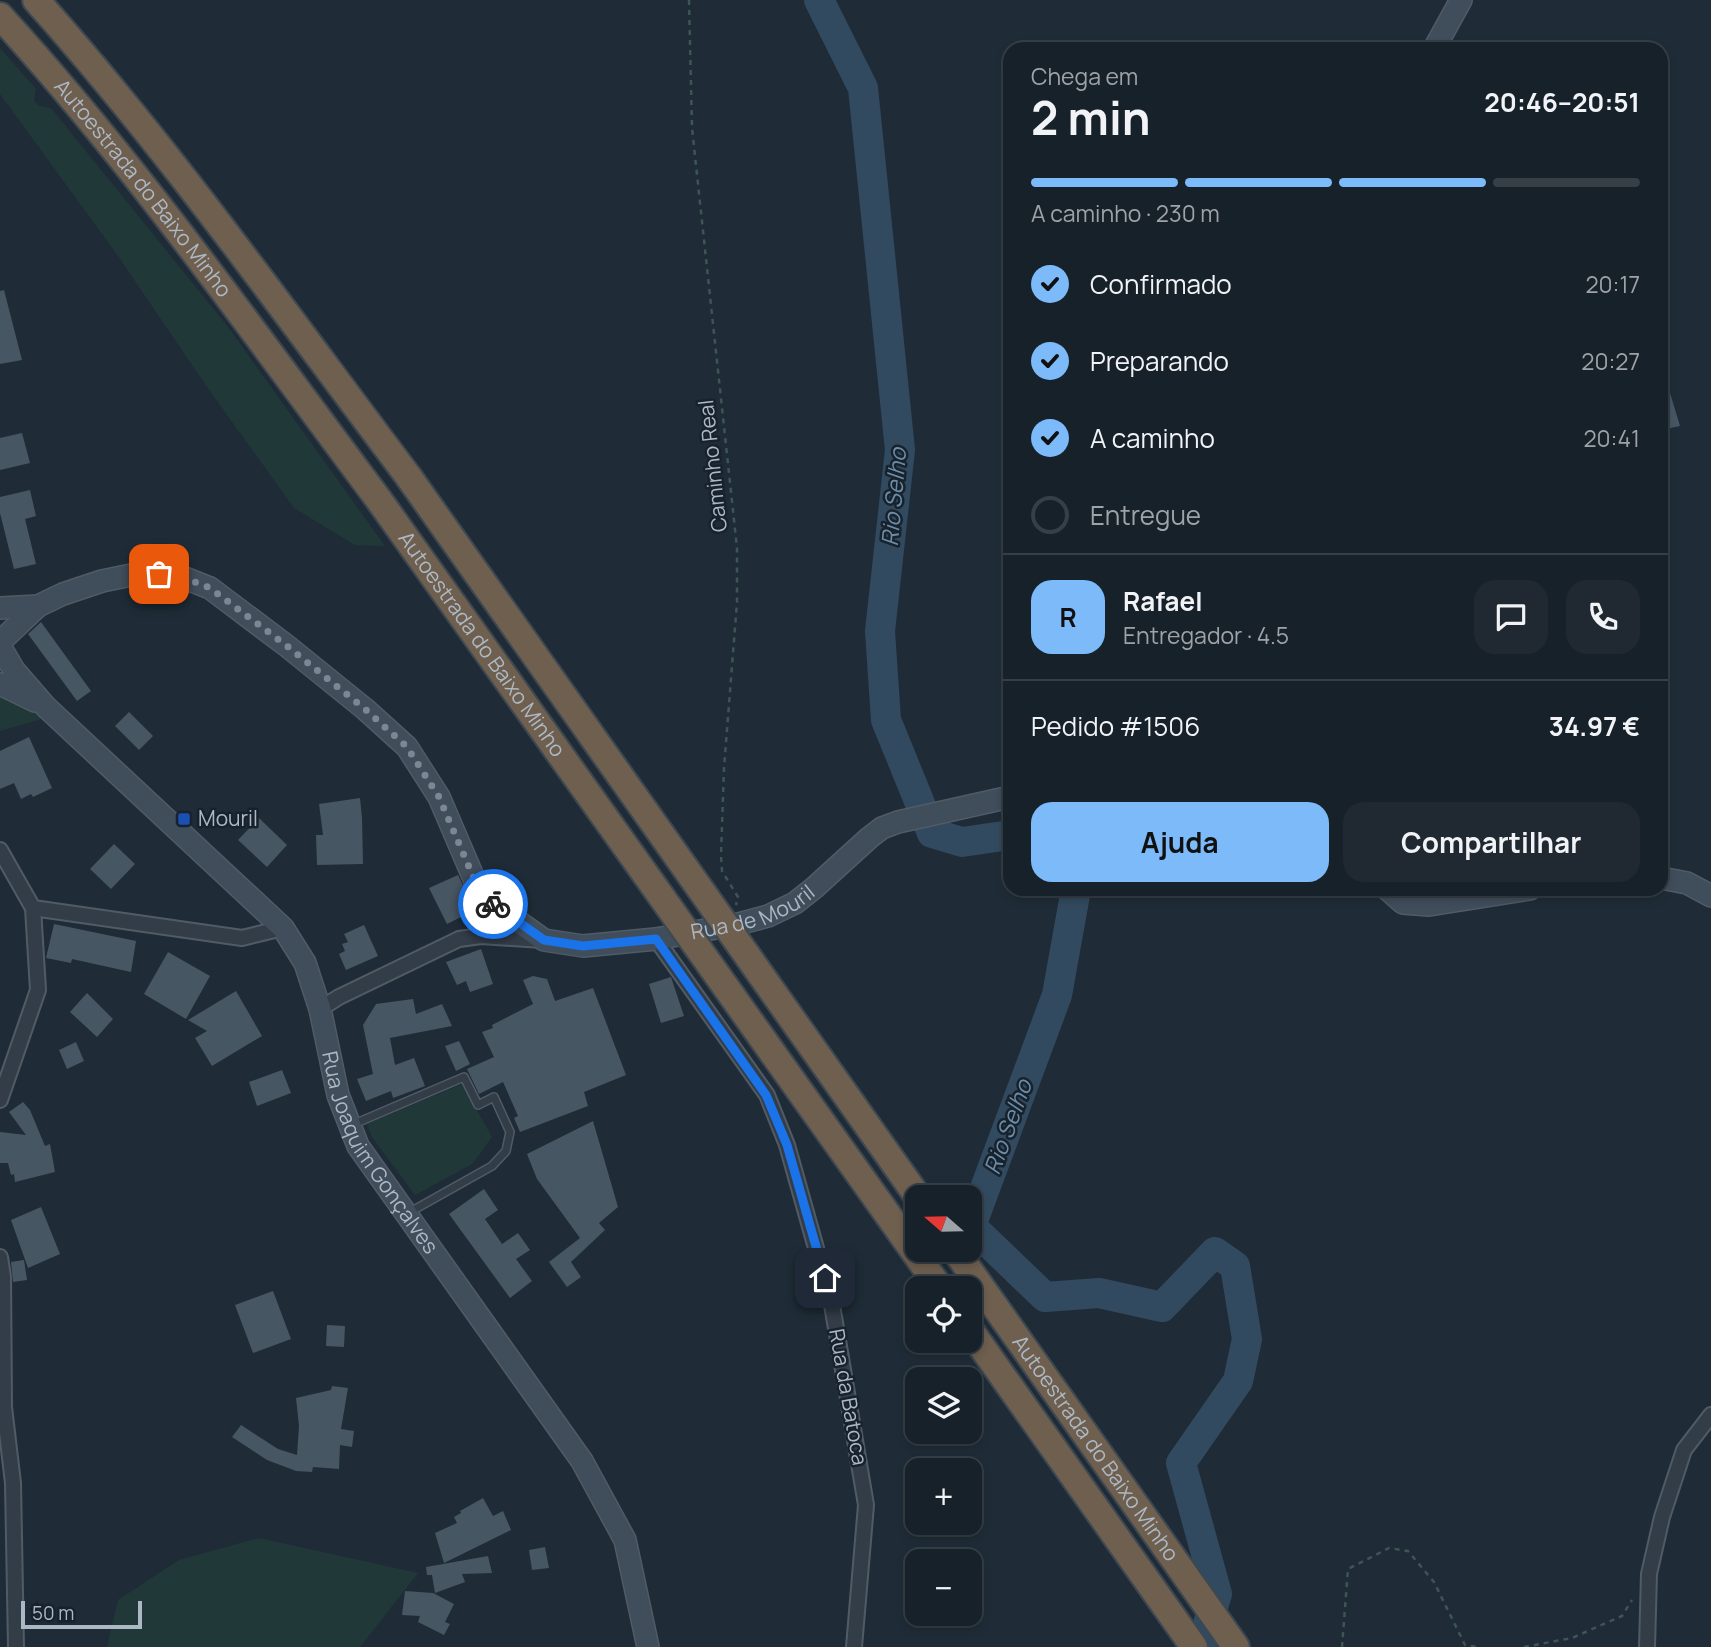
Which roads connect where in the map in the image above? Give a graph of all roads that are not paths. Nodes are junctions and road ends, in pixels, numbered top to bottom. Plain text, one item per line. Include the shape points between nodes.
1 (36, 0) edge
2 (1461, 0) edge
3 (0, 16) edge
4 (1438, 42) edge
5 (38, 606) junction
6 (0, 608) edge
7 (1, 640) edge
8 (0, 684) edge
9 (46, 707) junction
10 (1003, 799) edge
11 (0, 850) edge
12 (1668, 879) edge
13 (1395, 896) edge
14 (1486, 896) edge
15 (1711, 896) edge
16 (33, 908) junction
17 (283, 928) junction
18 (656, 939) junction
19 (544, 940) junction
20 (320, 1009) junction
21 (0, 1100) edge
22 (350, 1126) junction
23 (910, 1185) edge
24 (406, 1214) junction
25 (0, 1257) edge
26 (963, 1262) edge
27 (931, 1276) edge
28 (982, 1347) edge
29 (1711, 1415) edge
30 (3, 1424) edge
31 (16, 1647) edge
32 (648, 1647) edge
33 (854, 1647) edge
34 (1194, 1647) edge
35 (1236, 1647) edge
36 (1647, 1647) edge

1 - 23 highway, Autoestrada do Baixo Minho, bridge via 164,154 408,476
2 - 4 street
3 - 27 highway, Autoestrada do Baixo Minho, bridge via 137,178 379,500
5 - 6 street, Rua de Mouril
5 - 7 street, Rua de Mouril
5 - 19 street, Rua de Mouril via 102,581 141,573 177,575 210,588 407,747 439,797 481,895
7 - 9 street via 14,670
8 - 9 street
9 - 17 street, Rua Joaquim Gonçalves
10 - 18 street, Rua de Mouril via 882,828 814,888 768,916
11 - 16 street
12 - 15 street
13 - 14 street via 1403,903 1429,905
16 - 17 street via 242,938
16 - 21 street via 38,990
17 - 20 street, Rua Joaquim Gonçalves via 305,963
18 - 19 street, Rua de Mouril via 583,946
18 - 33 street, Rua da Batoca via 766,1095 787,1145 832,1304 866,1504
19 - 20 street via 459,939
20 - 22 street, Rua Joaquim Gonçalves via 338,1095
22 - 24 street, Rua Joaquim Gonçalves via 358,1146
22 - 24 lane via 464,1077 478,1105 494,1097 510,1132 506,1151 492,1166
24 - 32 street, Rua Joaquim Gonçalves via 582,1461 625,1540
25 - 30 street
26 - 35 highway, Autoestrada do Baixo Minho
28 - 34 highway, Autoestrada do Baixo Minho
29 - 36 street via 1684,1450 1662,1517 1649,1574
30 - 31 street via 13,1483

